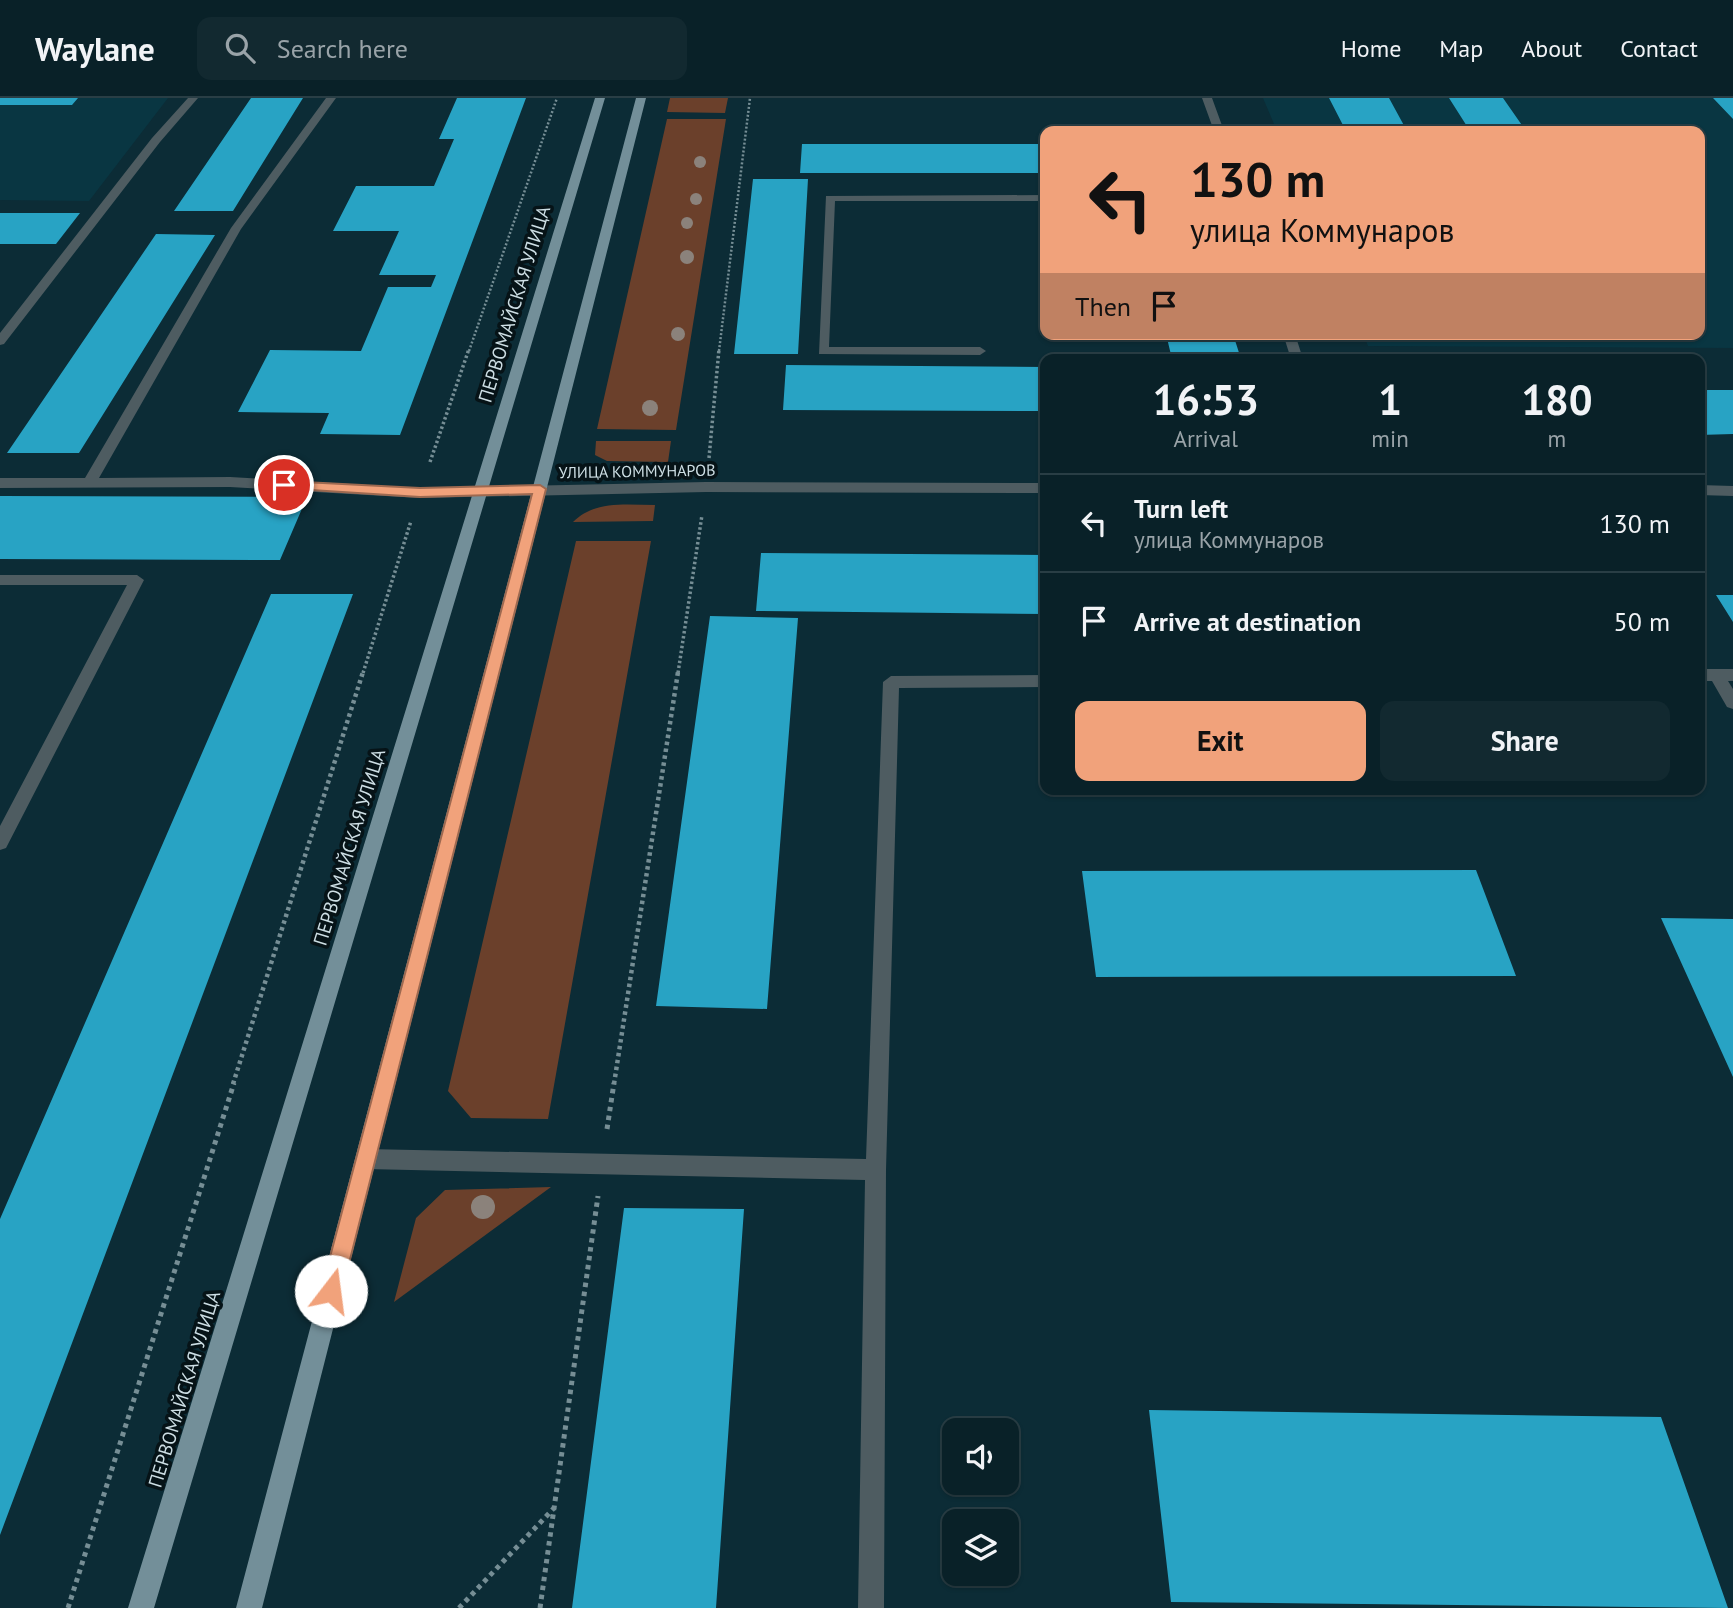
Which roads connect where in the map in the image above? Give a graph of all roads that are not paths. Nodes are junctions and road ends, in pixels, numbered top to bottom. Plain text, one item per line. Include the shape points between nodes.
1 (193, 98) edge
2 (331, 98) edge
3 (600, 98) edge
4 (641, 98) edge
5 (1207, 98) edge
6 (1217, 126) edge
7 (1040, 198) edge
8 (0, 341) edge
9 (980, 351) dead end
10 (0, 483) edge
11 (89, 483) junction
12 (1040, 488) edge
13 (540, 489) junction
14 (1705, 491) edge
15 (1733, 491) edge
16 (481, 492) junction
17 (0, 580) edge
18 (1725, 675) edge
19 (1705, 676) edge
20 (1040, 681) edge
21 (1733, 703) edge
22 (0, 843) edge
23 (366, 1159) junction
24 (876, 1170) junction
25 (141, 1608) edge
26 (249, 1608) edge
27 (871, 1608) edge

1 - 8 street
2 - 11 street via 236,228
3 - 16 main road, ПЕРВОМАЙСКАЯ УЛИЦА
4 - 13 main road
5 - 6 street
7 - 9 street via 830,198 824,351
10 - 11 street, УЛИЦА КОММУНАРОВ
11 - 16 street, УЛИЦА КОММУНАРОВ via 230,482
12 - 13 street, УЛИЦА КОММУНАРОВ
13 - 16 street, УЛИЦА КОММУНАРОВ
13 - 23 main road
14 - 15 street
16 - 25 main road, ПЕРВОМАЙСКАЯ УЛИЦА
17 - 22 street via 137,580
18 - 19 street
18 - 21 street
20 - 24 street via 891,682
23 - 24 street
23 - 26 main road
24 - 27 street

